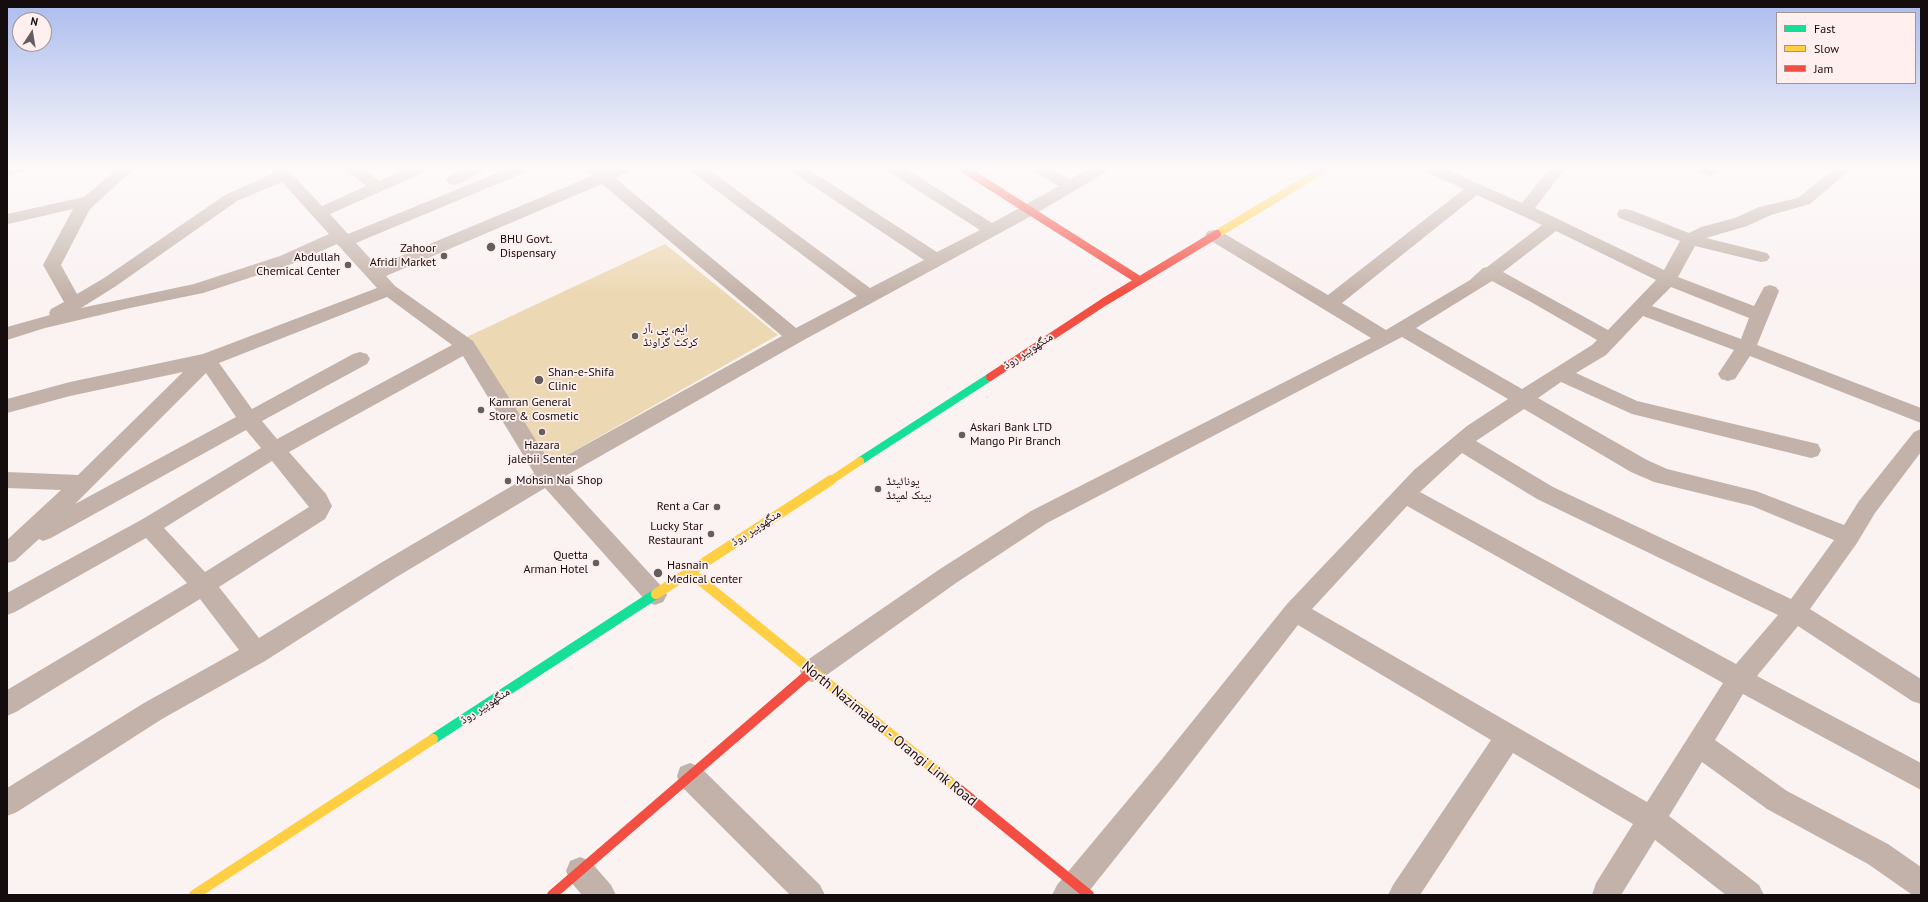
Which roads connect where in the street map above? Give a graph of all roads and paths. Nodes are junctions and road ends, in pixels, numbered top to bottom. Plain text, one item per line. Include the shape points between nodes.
1 (43, 211) edge
2 (79, 211) edge
3 (212, 211) edge
4 (323, 211) edge
5 (414, 211) edge
6 (514, 211) edge
7 (644, 211) edge
8 (755, 211) edge
9 (862, 211) edge
10 (962, 211) edge
11 (1027, 211) edge
12 (1031, 211) edge
13 (1254, 211) edge
14 (1446, 211) edge
15 (1527, 211) edge
16 (1765, 211) edge
17 (319, 213) joint
18 (1625, 214) dead end
19 (8, 219) edge
20 (1553, 225) junction
21 (992, 230) junction
22 (1214, 235) junction
23 (343, 239) junction
24 (1690, 239) junction
25 (1761, 257) dead end
26 (937, 260) junction
27 (1489, 272) junction
28 (375, 274) junction
29 (1668, 279) junction
30 (1139, 280) junction
31 (389, 290) junction
32 (1770, 291) dead end
33 (870, 297) junction
34 (71, 299) dead end
35 (1329, 304) junction
36 (1640, 308) junction
37 (1760, 315) junction
38 (41, 323) junction
39 (1393, 333) junction
40 (7, 334) edge
41 (795, 337) junction
42 (1609, 339) junction
43 (466, 346) junction
44 (1746, 348) junction
45 (360, 359) dead end
46 (207, 360) junction
47 (1560, 374) junction
48 (1728, 374) dead end
49 (1524, 399) junction
50 (7, 406) edge
51 (1921, 416) edge
52 (250, 421) junction
53 (1921, 437) edge
54 (1462, 442) junction
55 (276, 449) junction
56 (1811, 450) dead end
57 (547, 476) junction
58 (7, 480) edge
59 (82, 483) junction
60 (1405, 494) junction
61 (149, 526) junction
62 (1849, 536) junction
63 (12, 550) edge
64 (690, 572) junction
65 (203, 585) junction
66 (655, 595) junction
67 (7, 605) edge
68 (1295, 611) junction
69 (1795, 612) junction
70 (256, 653) junction
71 (812, 671) junction
72 (1739, 679) junction
73 (1921, 693) edge
74 (7, 704) edge
75 (1508, 737) junction
76 (1698, 743) junction
77 (690, 776) junction
78 (1921, 777) edge
79 (7, 803) edge
80 (1652, 820) junction
81 (580, 871) junction
82 (1921, 884) edge
83 (1077, 892) edge
84 (1606, 893) dead end
85 (194, 895) edge
86 (552, 895) edge
87 (601, 895) edge
88 (810, 895) edge
89 (1403, 895) edge
90 (1749, 895) edge

1 - 19 street
2 - 34 street via 52,265
3 - 38 street via 110,282
4 - 17 street
5 - 23 street
6 - 28 street
7 - 41 street
8 - 33 street
9 - 26 street
10 - 21 street
11 - 21 street
12 - 30 main road
13 - 22 main road, منگھوپیر روڈ
14 - 35 street
15 - 20 street
16 - 24 street
17 - 23 street
18 - 24 street
20 - 27 street
20 - 29 street
21 - 26 street
22 - 30 main road, منگھوپیر روڈ
22 - 35 street
23 - 28 street
23 - 38 street via 197,289
24 - 25 street
24 - 29 street
26 - 33 street
27 - 39 street via 1476,284
27 - 42 street
28 - 31 street
29 - 36 street
29 - 37 street
30 - 64 main road, منگھوپیر روڈ
31 - 43 street
31 - 46 street
32 - 37 street
33 - 41 street
35 - 39 street
36 - 42 street
36 - 44 street
37 - 44 street
38 - 40 street
39 - 49 street
39 - 71 street via 1039,516
41 - 57 street
42 - 47 street via 1599,350
43 - 55 street
43 - 57 street
44 - 48 street
44 - 51 street
45 - 52 street
46 - 50 street via 70,389
46 - 52 street
46 - 59 street
47 - 49 street
47 - 56 street via 1632,407
49 - 54 street via 1474,431
49 - 62 street via 1662,476 1756,499
52 - 55 street
52 - 63 street
53 - 62 street via 1867,507
54 - 60 street
54 - 69 street via 1545,494
55 - 61 street
55 - 65 street via 318,500 320,509
57 - 66 street
57 - 70 street
58 - 59 street
59 - 63 street
60 - 68 street
60 - 72 street
61 - 65 street
61 - 67 street
62 - 69 street
64 - 66 main road, منگھوپیر روڈ
64 - 71 main road, North Nazimabad - Orangi Link Road
65 - 70 street
65 - 74 street
66 - 85 main road, منگھوپیر روڈ
68 - 75 street
68 - 83 street
69 - 72 street
69 - 73 street
70 - 79 street via 153,711
71 - 77 main road
71 - 83 main road, North Nazimabad - Orangi Link Road
72 - 76 street
72 - 78 street
75 - 80 street
75 - 89 street
76 - 80 street
76 - 82 street via 1777,800 1878,854
77 - 81 main road
77 - 88 street
80 - 84 street
80 - 90 street
81 - 86 main road
81 - 87 street

